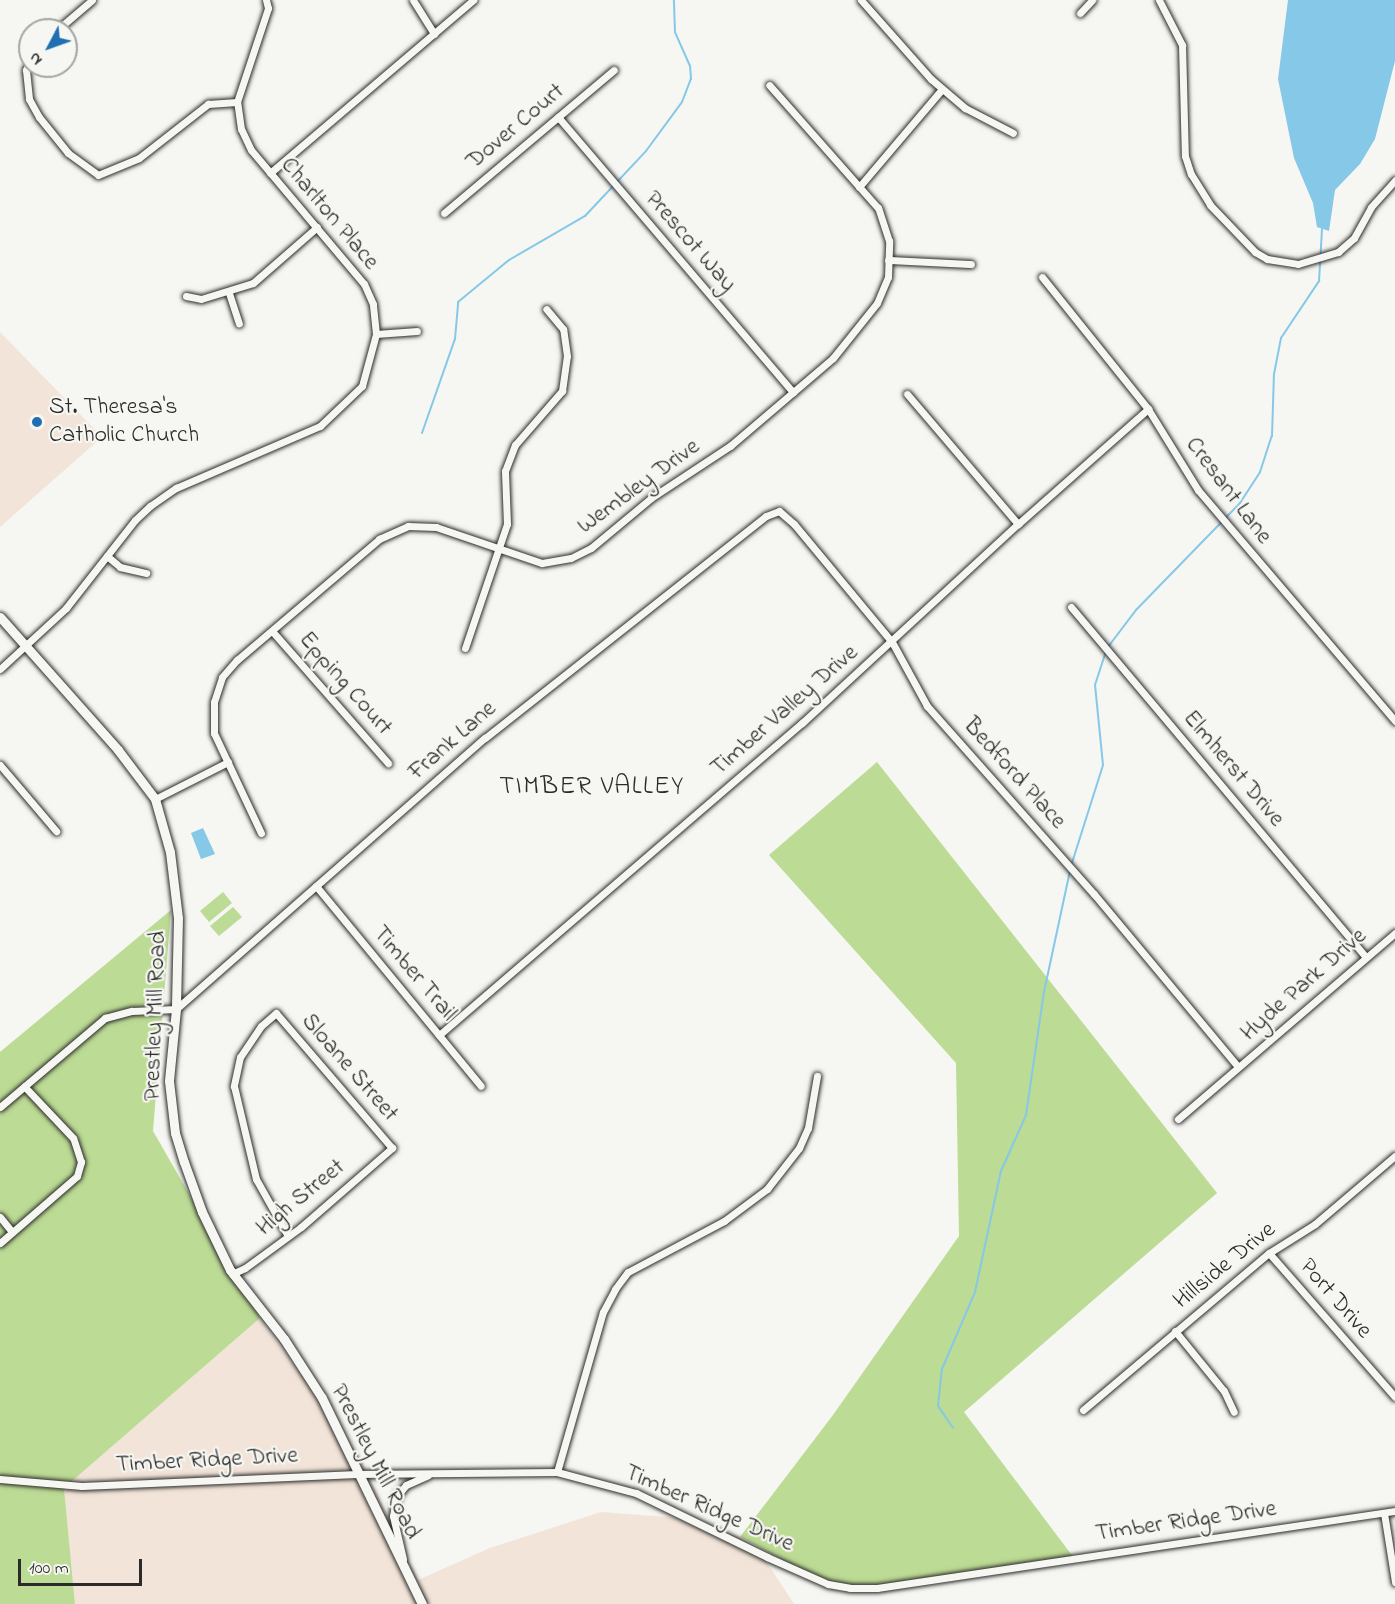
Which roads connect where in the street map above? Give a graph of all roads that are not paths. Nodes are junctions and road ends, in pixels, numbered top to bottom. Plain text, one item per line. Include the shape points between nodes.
1 (92, 0) edge
2 (266, 0) edge
3 (413, 0) edge
4 (473, 0) edge
5 (861, 0) edge
6 (1092, 0) edge
7 (1159, 0) edge
8 (1080, 14) dead end
9 (71, 18) edge
10 (434, 34) junction
11 (614, 70) dead end
12 (27, 78) edge
13 (769, 85) dead end
14 (942, 89) junction
15 (237, 102) junction
16 (558, 117) junction
17 (1013, 133) dead end
18 (270, 173) junction
19 (1395, 180) edge
20 (859, 187) junction
21 (444, 213) dead end
22 (317, 227) junction
23 (888, 260) junction
24 (970, 264) dead end
25 (1042, 277) dead end
26 (229, 293) junction
27 (186, 296) dead end
28 (546, 309) dead end
29 (239, 323) dead end
30 (417, 331) dead end
31 (376, 334) junction
32 (793, 392) junction
33 (907, 394) dead end
34 (1148, 409) junction
35 (766, 516) joint
36 (1018, 524) junction
37 (500, 549) junction
38 (107, 556) junction
39 (146, 573) dead end
40 (1071, 607) dead end
41 (0, 617) edge
42 (272, 631) junction
43 (892, 642) junction
44 (26, 647) junction
45 (465, 648) dead end
46 (0, 669) edge
47 (1395, 721) edge
48 (228, 762) junction
49 (388, 764) dead end
50 (0, 765) edge
51 (155, 799) junction
52 (56, 831) dead end
53 (261, 833) dead end
54 (316, 886) junction
55 (1395, 933) edge
56 (1366, 957) junction
57 (176, 1009) junction
58 (439, 1035) junction
59 (1238, 1067) junction
60 (817, 1076) dead end
61 (24, 1086) junction
62 (482, 1086) dead end
63 (0, 1107) edge
64 (1178, 1119) dead end
65 (392, 1148) joint
66 (1395, 1156) edge
67 (0, 1217) edge
68 (12, 1232) junction
69 (288, 1236) junction
70 (0, 1243) edge
71 (1269, 1253) junction
72 (232, 1274) junction
73 (1175, 1331) junction
74 (1395, 1397) edge
75 (1083, 1410) dead end
76 (1234, 1412) dead end
77 (557, 1472) junction
78 (432, 1473) junction
79 (357, 1474) junction
80 (0, 1479) edge
81 (1395, 1511) edge
82 (1384, 1513) junction
83 (403, 1559) junction
84 (1395, 1582) edge
85 (422, 1604) edge

1 - 9 street
2 - 15 street via 268,8
3 - 10 street
4 - 10 street
5 - 14 street
6 - 8 street
7 - 19 street via 1182,45 1185,156 1191,174 1210,205 1255,252 1267,259 1298,264 1338,252 1354,238 1371,207
10 - 18 street
11 - 16 street, Dover Court
12 - 15 street via 29,99 39,117 68,153 99,175 139,158 201,108
13 - 20 street, Wembley Drive
14 - 17 street via 965,108
14 - 20 street
15 - 18 street, Charlton Place via 246,140
16 - 21 street, Dover Court
16 - 32 street, Prescot Way
18 - 22 street, Charlton Place
20 - 23 street, Wembley Drive via 878,208 889,241
22 - 26 street via 253,283
22 - 31 street, Charlton Place via 364,284 373,304
23 - 24 street
23 - 32 street, Wembley Drive via 888,277 876,303 833,358
25 - 34 street, Cresant Lane
26 - 27 street via 201,299
26 - 29 street
28 - 37 street via 563,328 567,356 562,391 515,445 508,462 507,524
30 - 31 street
31 - 38 street, Charlton Place via 362,386 335,416 176,488 135,520
32 - 37 street, Wembley Drive via 730,446 651,498 591,548 571,558 542,563
33 - 36 street
34 - 36 street, Timber Valley Drive
34 - 47 street, Cresant Lane via 1198,490
35 - 43 street, Bedford Place via 779,511 794,524
35 - 54 street, Frank Lane via 485,738
36 - 43 street, Timber Valley Drive
37 - 42 street, Wembley Drive via 436,527 408,526 379,539
37 - 45 street
38 - 39 street via 120,567
38 - 44 street, Charlton Place via 66,608
40 - 56 street, Elmherst Drive
41 - 44 street, Prestley Mill Road
42 - 48 street, Wembley Drive via 222,677 214,702 214,733
42 - 49 street, Epping Court
43 - 58 street, Timber Valley Drive
43 - 59 street, Bedford Place via 927,706 1087,886
44 - 46 street, Charlton Place
44 - 51 street, Prestley Mill Road
48 - 51 street
48 - 53 street, Wembley Drive
50 - 52 street
51 - 57 street, Prestley Mill Road via 170,852 178,918
54 - 57 street, Frank Lane
54 - 58 street, Timber Trail
55 - 56 street, Hyde Park Drive
56 - 59 street, Hyde Park Drive
57 - 61 street via 132,1011 105,1018
57 - 72 street, Prestley Mill Road via 169,1081 175,1133 202,1212
58 - 62 street, Timber Trail
59 - 64 street, Hyde Park Drive
60 - 77 street via 808,1128 799,1148 772,1183 724,1221 628,1272 615,1289 603,1312
61 - 63 street
61 - 68 street via 73,1138 81,1162 77,1176
65 - 69 street, High Street
65 - 69 street, Sloane Street via 276,1013 261,1026 240,1057 234,1086 256,1179
66 - 71 street, Hillside Drive via 1315,1224
67 - 68 street
68 - 70 street
69 - 72 street, High Street
71 - 73 street, Hillside Drive
71 - 74 street, Port Drive
72 - 79 street, Prestley Mill Road via 284,1339 322,1398
73 - 75 street, Hillside Drive
73 - 76 street via 1224,1391
77 - 78 street, Timber Ridge Drive
77 - 82 street, Timber Ridge Drive via 636,1493 767,1557 828,1584 850,1588 877,1588
78 - 79 street, Timber Ridge Drive
78 - 83 street, Prestley Mill Road via 406,1485 397,1496 393,1516
79 - 80 street, Timber Ridge Drive via 82,1486
79 - 83 street, Prestley Mill Road
81 - 82 street, Timber Ridge Drive
82 - 84 street
83 - 85 street, Prestley Mill Road

